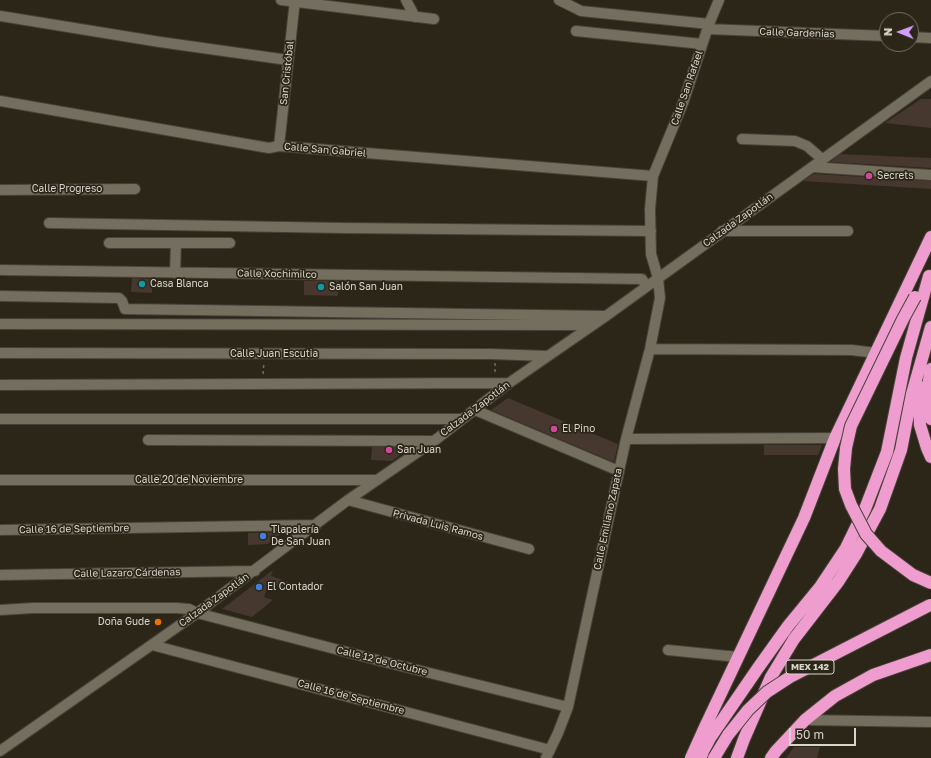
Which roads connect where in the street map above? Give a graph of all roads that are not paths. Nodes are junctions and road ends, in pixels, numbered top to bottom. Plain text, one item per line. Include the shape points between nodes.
1 (282, 0) edge
2 (406, 0) edge
3 (559, 0) edge
4 (719, 0) edge
5 (295, 1) edge
6 (0, 16) edge
7 (415, 17) junction
8 (434, 19) dead end
9 (708, 27) junction
10 (576, 31) dead end
11 (879, 36) edge
12 (919, 37) edge
13 (931, 38) edge
14 (702, 44) junction
15 (288, 60) junction
16 (931, 81) edge
17 (0, 101) edge
18 (742, 139) dead end
19 (279, 146) junction
20 (822, 159) junction
21 (812, 167) junction
22 (931, 175) edge
23 (653, 176) junction
24 (0, 190) edge
25 (135, 190) dead end
26 (49, 223) dead end
27 (651, 230) junction
28 (722, 231) junction
29 (848, 231) dead end
30 (931, 237) edge
31 (109, 243) dead end
32 (176, 243) junction
33 (230, 243) dead end
34 (0, 270) edge
35 (175, 273) junction
36 (930, 274) edge
37 (658, 278) junction
38 (646, 286) junction
39 (0, 296) edge
40 (606, 316) junction
41 (0, 324) edge
42 (592, 325) junction
43 (931, 327) edge
44 (650, 349) junction
45 (0, 353) edge
46 (877, 353) junction
47 (548, 356) junction
48 (931, 369) edge
49 (918, 370) junction
50 (509, 383) junction
51 (0, 385) edge
52 (475, 410) junction
53 (0, 419) edge
54 (462, 419) junction
55 (931, 419) edge
56 (835, 438) junction
57 (626, 439) junction
58 (148, 440) dead end
59 (434, 441) junction
60 (931, 457) edge
61 (619, 470) junction
62 (0, 480) edge
63 (377, 480) junction
64 (348, 500) junction
65 (316, 525) junction
66 (0, 530) edge
67 (529, 550) dead end
68 (255, 571) junction
69 (0, 575) edge
70 (931, 583) edge
71 (930, 604) edge
72 (0, 610) edge
73 (198, 613) junction
74 (152, 645) junction
75 (668, 650) dead end
76 (931, 655) edge
77 (738, 657) junction
78 (568, 707) junction
79 (805, 720) junction
80 (931, 722) edge
81 (0, 751) edge
82 (548, 754) edge
83 (691, 758) edge
84 (700, 758) edge
85 (714, 758) edge
86 (737, 758) edge
87 (771, 758) edge

1 - 5 street
2 - 7 street
3 - 9 street, Calle Gardenias via 581,11
4 - 9 street, Calle San Rafael
5 - 7 street
5 - 15 street, San Cristóbal
6 - 15 street
7 - 8 street
9 - 11 street, Calle Gardenias
9 - 14 street, Calle San Rafael
10 - 14 street
12 - 13 street
14 - 23 street, Calle San Rafael via 683,103
15 - 19 street, San Cristóbal
16 - 20 street, Calzada Zapotlán
17 - 19 street, Calle San Gabriel via 269,148
18 - 20 street via 796,141 807,146
19 - 23 street, Calle San Gabriel
20 - 21 street, Calzada Zapotlán
21 - 22 street
21 - 28 street, Calzada Zapotlán
23 - 27 street, Calle San Rafael
24 - 25 street, Calle Progreso
26 - 27 street
27 - 37 street, Calle Emiliano Zapata via 651,254
28 - 29 street
28 - 37 street, Calzada Zapotlán
30 - 46 highway
31 - 32 street
32 - 33 street
32 - 35 street
34 - 35 street, Calle Xochimilco
35 - 38 street, Calle Xochimilco via 642,279
36 - 70 highway, bridge via 903,319 852,426 844,469 849,499 866,534 881,551 913,575
36 - 84 highway via 906,358 887,452 865,509 846,548 820,587 758,668 710,738
37 - 38 street, Calzada Zapotlán
37 - 44 street, Calle Emiliano Zapata via 660,298
38 - 40 street, Calzada Zapotlán
39 - 40 street via 119,298 125,309
40 - 42 street, Calzada Zapotlán
41 - 42 street
42 - 47 street, Calzada Zapotlán
43 - 49 highway
44 - 46 street via 851,350
44 - 57 street, Calle Emiliano Zapata
45 - 47 street, Calle Juan Escutia
46 - 56 highway
47 - 50 street, Calzada Zapotlán
48 - 55 highway
49 - 60 highway via 920,425
49 - 86 highway via 901,450 880,509 838,582 794,639 771,677
50 - 51 street
50 - 52 street, Calzada Zapotlán
52 - 54 street, Calzada Zapotlán
52 - 61 street
53 - 54 street
54 - 59 street, Calzada Zapotlán
56 - 57 street
56 - 77 highway via 804,518
57 - 61 street, Calle Emiliano Zapata
58 - 59 street
59 - 63 street, Calzada Zapotlán
61 - 78 street, Calle Emiliano Zapata
62 - 63 street, Calle 20 de Noviembre
63 - 64 street, Calzada Zapotlán
64 - 65 street, Calzada Zapotlán
64 - 67 street, Privada Luis Ramos
65 - 66 street, Calle 16 de Septiembre
65 - 68 street, Calzada Zapotlán
68 - 69 street, Calle Lazaro Cárdenas
68 - 73 street, Calzada Zapotlán
71 - 85 highway, MEX 142, bridge via 790,677 768,692 748,710
72 - 73 street, Calle 12 de Octubre via 177,608
73 - 74 street, Calzada Zapotlán
73 - 78 street, Calle 12 de Octubre
74 - 81 street, Calzada Zapotlán
74 - 82 street, Calle 16 de Septiembre
75 - 77 street
76 - 79 highway via 873,675 835,696
77 - 83 highway
78 - 82 street, Calle Emiliano Zapata
79 - 80 street
79 - 87 highway

